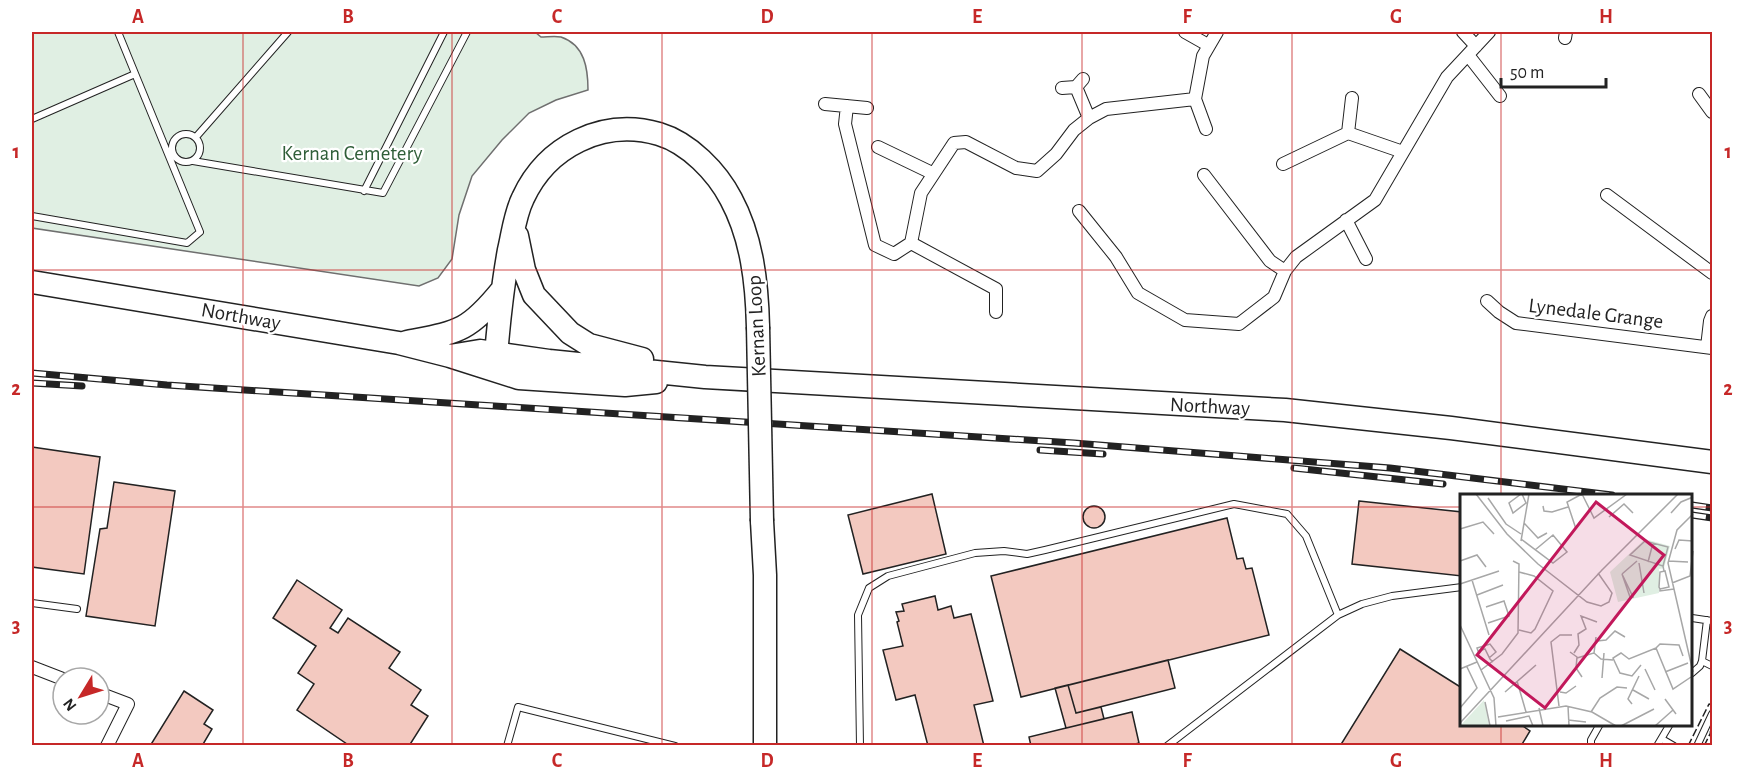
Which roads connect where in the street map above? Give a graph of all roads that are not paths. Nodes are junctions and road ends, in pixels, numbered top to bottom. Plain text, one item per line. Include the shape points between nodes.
1 (118, 32) edge
2 (288, 32) edge
3 (444, 32) edge
4 (467, 32) edge
5 (1185, 32) edge
6 (1217, 32) edge
7 (1463, 32) edge
8 (1489, 32) edge
9 (1208, 45) junction
10 (1472, 50) junction
11 (135, 74) junction
12 (1062, 88) dead end
13 (1699, 94) dead end
14 (1500, 96) dead end
15 (1352, 98) dead end
16 (1195, 99) junction
17 (825, 104) dead end
18 (847, 106) junction
19 (867, 108) dead end
20 (1713, 112) edge
21 (1089, 118) junction
22 (32, 119) edge
23 (1206, 129) dead end
24 (1348, 133) junction
25 (196, 137) junction
26 (878, 147) dead end
27 (1403, 152) junction
28 (171, 157) junction
29 (193, 161) junction
30 (1283, 164) dead end
31 (933, 173) junction
32 (1204, 175) dead end
33 (364, 191) junction
34 (1607, 195) dead end
35 (1078, 211) dead end
36 (32, 216) edge
37 (1346, 220) junction
38 (514, 222) junction
39 (910, 243) junction
40 (1366, 259) dead end
41 (1285, 271) junction
42 (1713, 273) edge
43 (32, 282) edge
44 (502, 290) junction
45 (1487, 301) dead end
46 (996, 312) dead end
47 (1713, 316) edge
48 (399, 344) junction
49 (1710, 348) edge
50 (495, 363) junction
51 (705, 377) junction
52 (1713, 462) edge
53 (1460, 588) edge
54 (32, 603) edge
55 (77, 609) dead end
56 (1338, 615) junction
57 (1693, 618) edge
58 (1710, 621) edge
59 (1702, 662) junction
60 (1713, 666) edge
61 (32, 667) edge
62 (1693, 670) edge
63 (51, 674) edge
64 (111, 698) edge
65 (1713, 714) edge
66 (1599, 726) edge
67 (1669, 726) edge
68 (1662, 739) junction
69 (107, 746) edge
70 (507, 746) edge
71 (675, 746) edge
72 (765, 746) edge
73 (860, 746) edge
74 (1167, 746) edge
75 (1591, 746) edge
76 (1658, 746) edge
77 (1674, 746) edge
78 (1697, 746) edge

1 - 11 lane
2 - 25 lane
3 - 33 lane
4 - 33 lane via 383,193
5 - 9 street
6 - 9 street
7 - 10 street
8 - 10 street
9 - 16 street
10 - 14 street
10 - 27 street via 1447,77
11 - 22 lane
11 - 28 lane
12 - 21 street via 1079,83
13 - 20 street
15 - 24 street
16 - 21 street via 1106,110
16 - 23 street
17 - 18 street
18 - 19 street
18 - 39 street via 845,123 875,245 894,254
21 - 31 street via 1036,171 1016,168 966,142 954,143
24 - 27 street
24 - 30 street
25 - 28 lane via 184,134 176,138
25 - 29 lane via 201,152
26 - 31 street
27 - 37 street via 1375,200
28 - 29 lane via 181,162
28 - 36 lane via 200,232 188,243
29 - 33 lane
31 - 39 street via 921,193
32 - 41 street via 1270,261
34 - 42 street
35 - 41 street via 1116,257 1138,293 1185,320 1239,324 1274,297
37 - 40 street
37 - 41 street via 1296,257
38 - 44 highway, Kernan Loop
38 - 51 highway via 524,270 534,295 570,333 589,345
38 - 72 highway, Kernan Loop, bridge via 534,179 553,157 576,140 603,132 633,129 659,134 685,146 708,166 731,199 746,237 757,284
39 - 46 street via 996,289
43 - 48 highway, Northway
44 - 48 highway via 463,329
44 - 50 highway, Kernan Loop
45 - 49 street, Lynedale Grange via 1516,322
47 - 49 street, Lynedale Grange
48 - 50 highway, Northway via 450,356 480,351
50 - 51 highway, Northway
50 - 51 highway, Northway via 659,382
51 - 52 highway, Northway via 1285,410
53 - 56 lane via 1392,596
54 - 55 lane
56 - 73 lane via 1306,536 1287,514 1234,504 1027,554 975,553 888,576 869,588 858,615
56 - 74 lane
57 - 58 lane
58 - 59 lane
59 - 60 lane
59 - 62 lane
61 - 63 street
64 - 69 street via 128,704
65 - 78 lane
66 - 75 lane
67 - 68 lane
68 - 76 lane
68 - 77 lane
70 - 71 lane via 518,707

